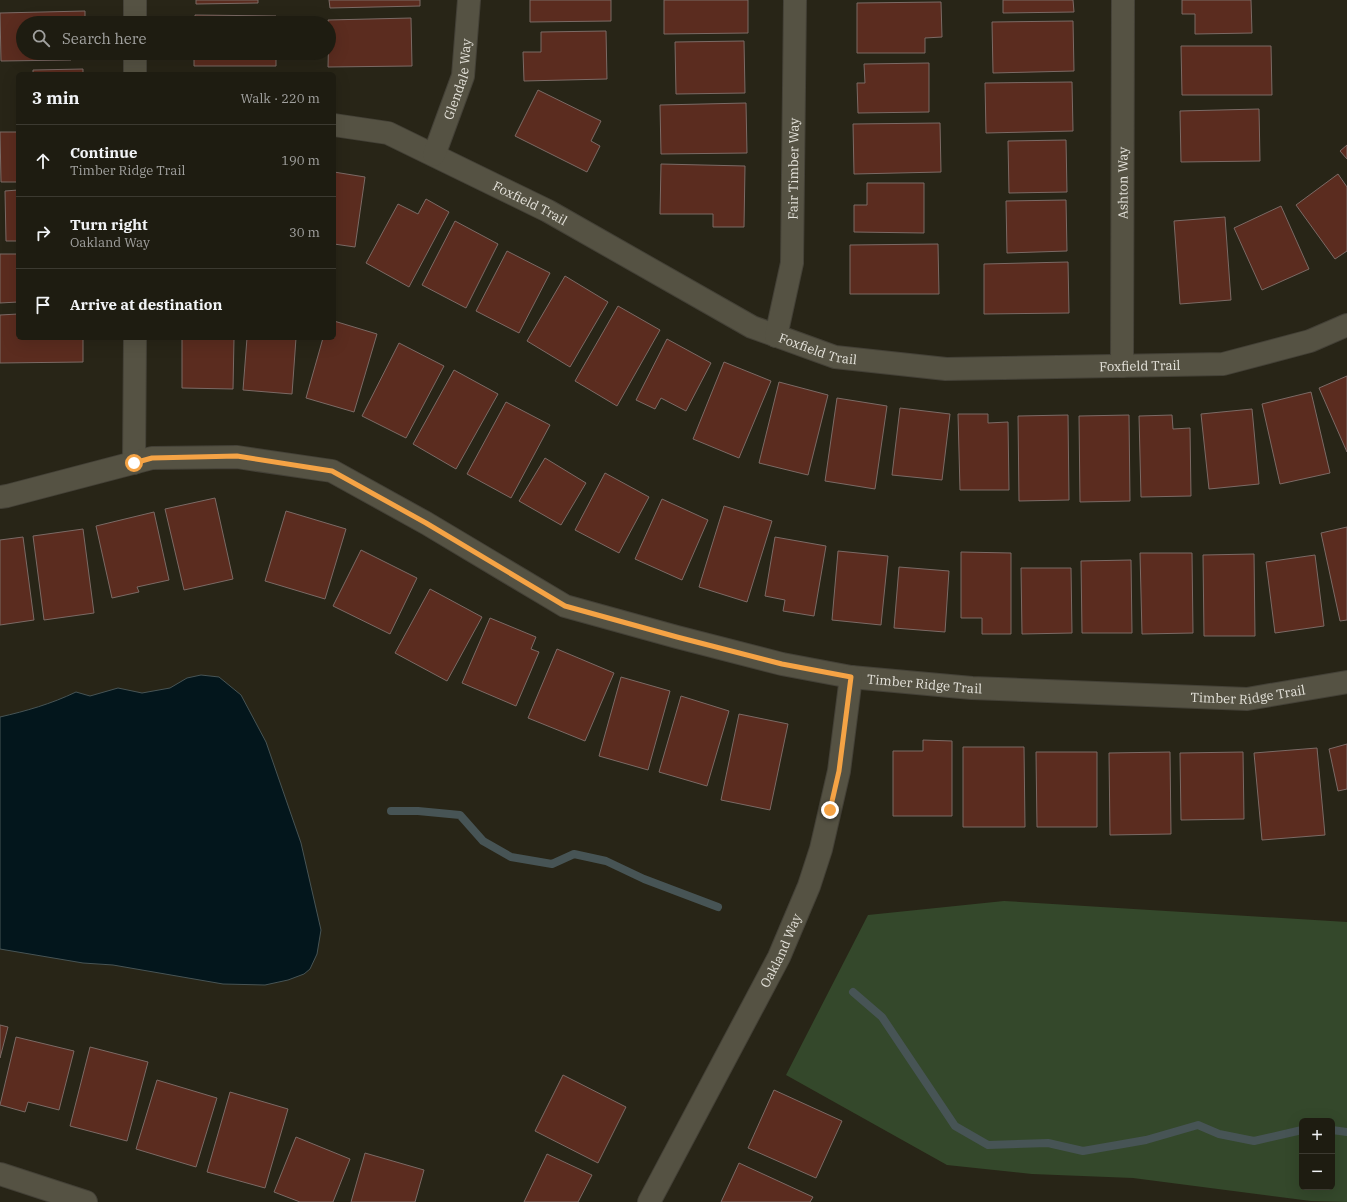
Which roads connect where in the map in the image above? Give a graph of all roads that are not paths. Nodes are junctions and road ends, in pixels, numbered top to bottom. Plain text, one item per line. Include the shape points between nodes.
1 (135, 0) edge
2 (469, 0) edge
3 (795, 0) edge
4 (1123, 0) edge
5 (135, 16) edge
6 (135, 60) edge
7 (135, 72) edge
8 (336, 125) edge
9 (434, 155) junction
10 (1347, 325) edge
11 (776, 336) junction
12 (134, 340) edge
13 (1122, 366) junction
14 (134, 463) junction
15 (0, 496) edge
16 (851, 677) junction
17 (1347, 682) edge
18 (0, 1174) edge
19 (86, 1202) edge
20 (650, 1202) edge

1 - 5 street
2 - 9 street, Glendale Way via 463,76
3 - 11 street, Fair Timber Way via 792,263
4 - 13 street, Ashton Way
6 - 7 street
8 - 9 street, Foxfield Trail via 388,133
9 - 11 street, Foxfield Trail via 548,211 752,327
10 - 13 street, Foxfield Trail via 1310,341 1224,364
11 - 13 street, Foxfield Trail via 835,357 946,369
12 - 14 street
14 - 15 street, Timber Ridge Trail
14 - 16 street, Timber Ridge Trail via 152,458 237,456 332,471 426,523 565,606 782,664
16 - 17 street, Timber Ridge Trail via 972,688 1247,698
16 - 20 street, Oakland Way via 839,771 821,849 809,886 779,957
18 - 19 street

